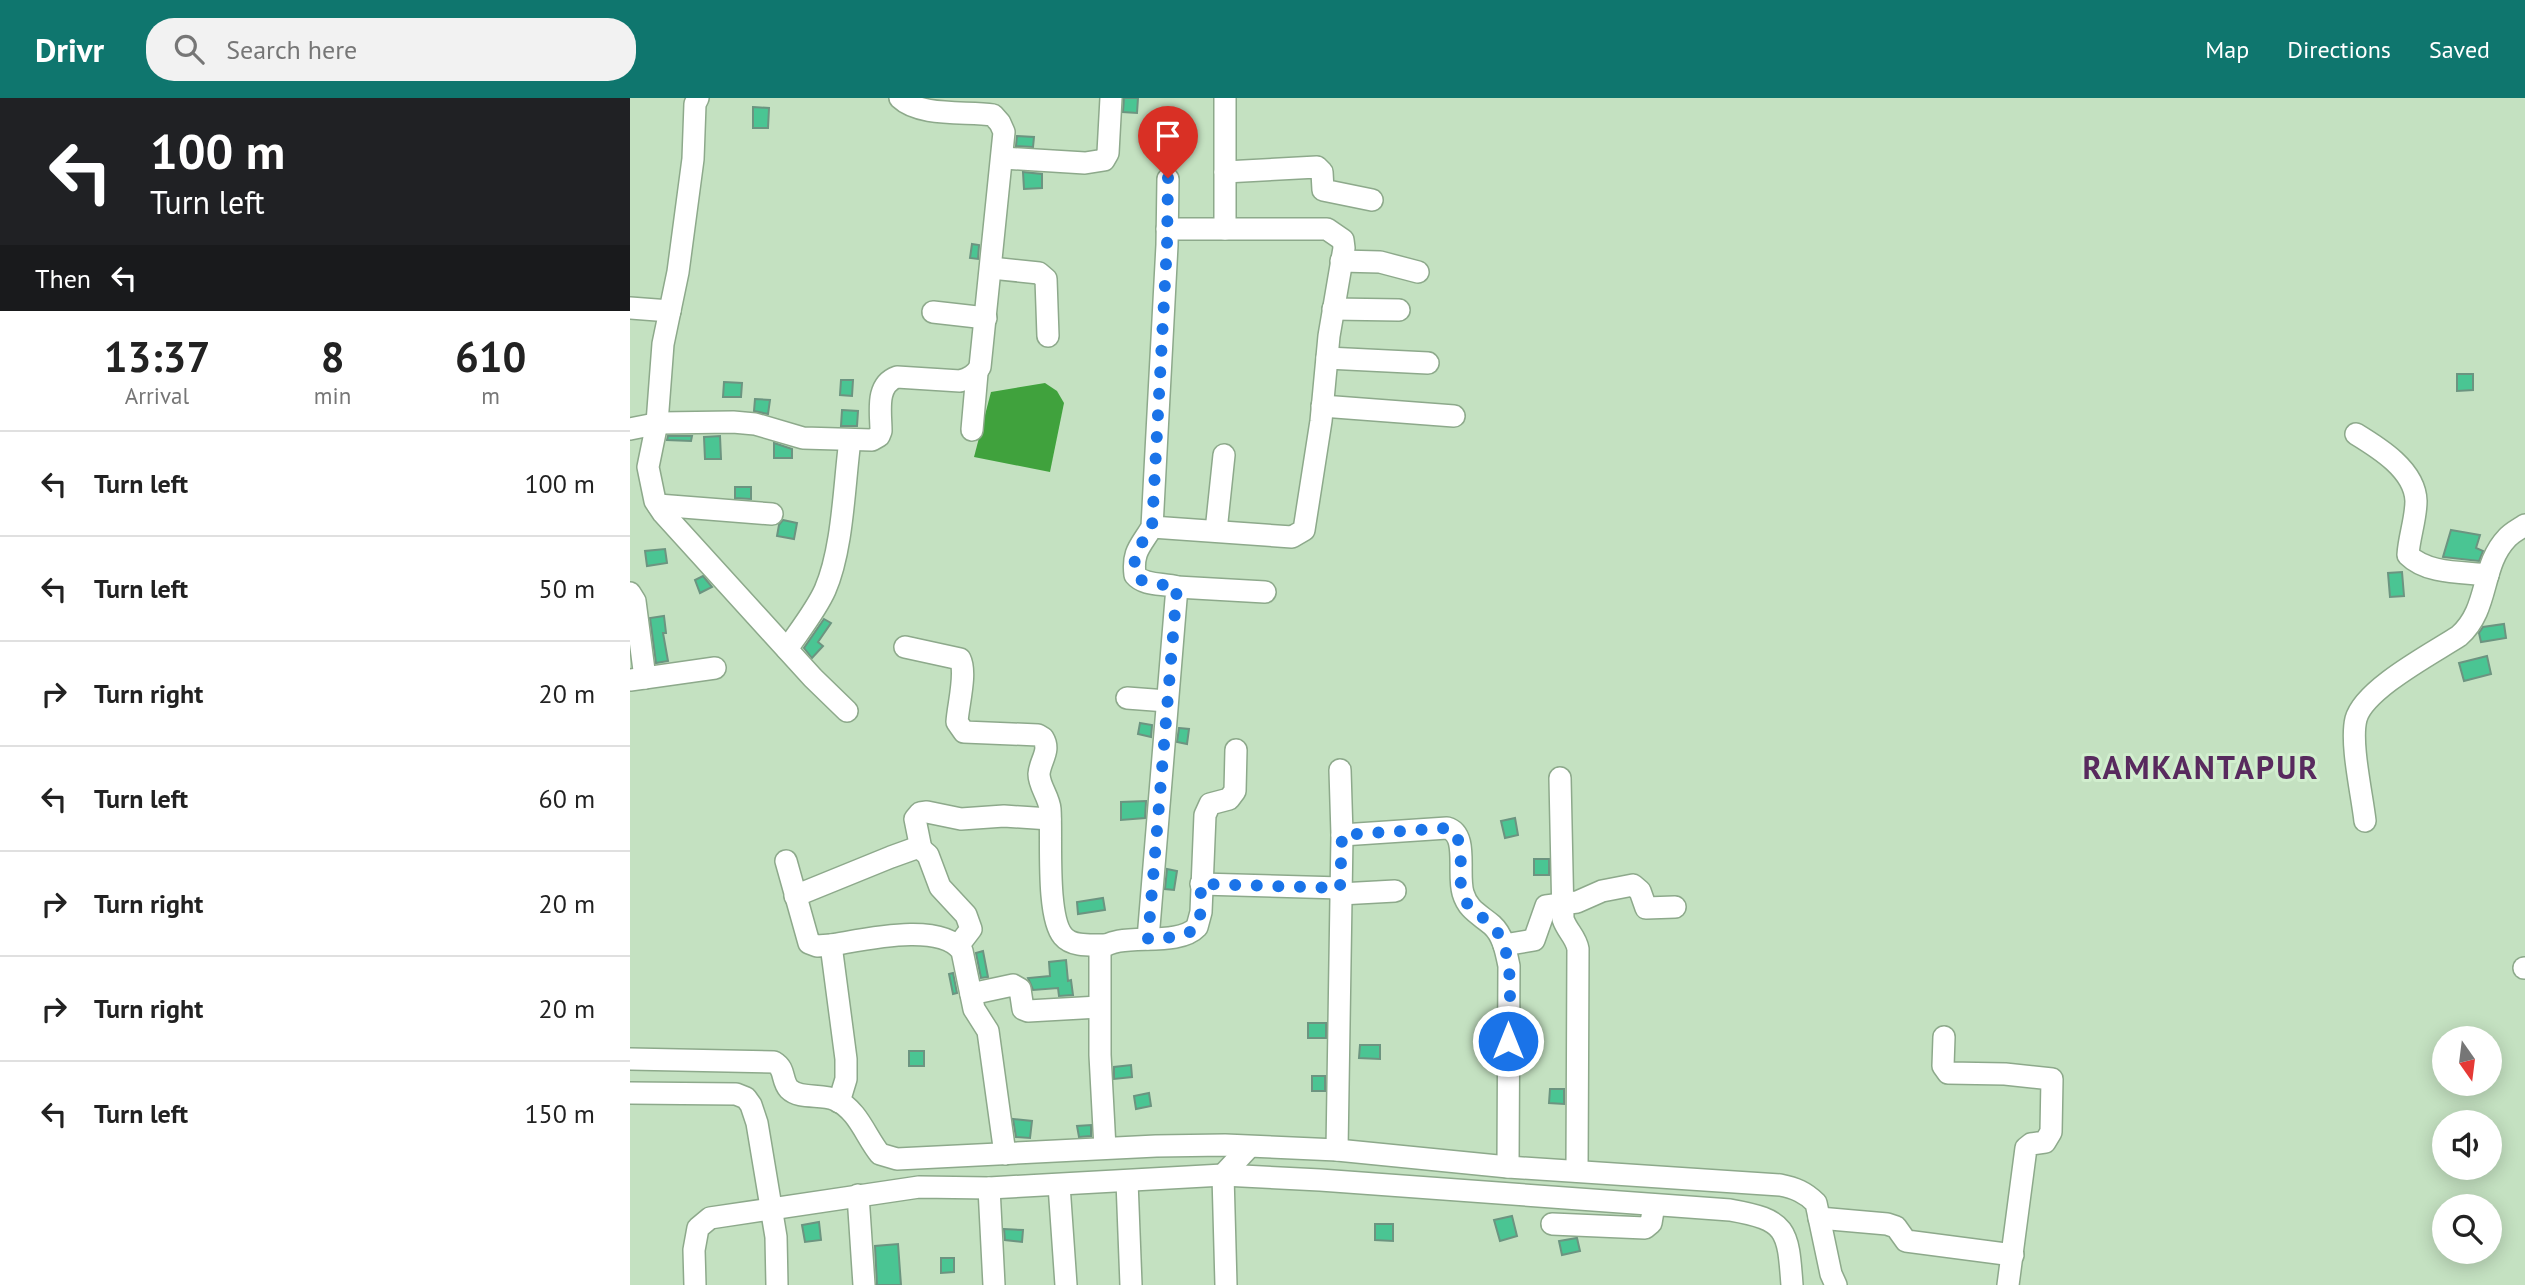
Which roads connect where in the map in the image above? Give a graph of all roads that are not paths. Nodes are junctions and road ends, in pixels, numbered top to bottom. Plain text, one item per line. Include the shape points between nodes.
1 (698, 98) edge
2 (900, 98) edge
3 (1111, 98) edge
4 (1225, 98) edge
5 (1003, 158) junction
6 (1225, 172) junction
7 (1168, 178) dead end
8 (1372, 200) dead end
9 (1167, 229) junction
10 (1225, 229) junction
11 (1341, 261) junction
12 (991, 268) junction
13 (1418, 272) dead end
14 (630, 308) edge
15 (1333, 309) junction
16 (1399, 310) dead end
17 (670, 311) junction
18 (933, 313) dead end
19 (985, 318) junction
20 (1048, 335) dead end
21 (1327, 358) junction
22 (1428, 363) dead end
23 (977, 373) junction
24 (1322, 406) junction
25 (1454, 416) dead end
26 (657, 423) junction
27 (630, 429) edge
28 (972, 430) dead end
29 (2356, 434) dead end
30 (850, 440) junction
31 (1224, 454) dead end
32 (657, 505) junction
33 (772, 514) dead end
34 (2525, 525) edge
35 (1152, 527) junction
36 (1216, 531) junction
37 (2487, 575) junction
38 (1177, 587) junction
39 (1265, 592) dead end
40 (630, 593) edge
41 (905, 647) dead end
42 (787, 649) junction
43 (715, 668) dead end
44 (637, 679) edge
45 (1127, 698) dead end
46 (1167, 701) junction
47 (847, 710) dead end
48 (1236, 750) dead end
49 (1340, 770) dead end
50 (1560, 778) dead end
51 (1050, 819) junction
52 (2365, 821) dead end
53 (1342, 835) junction
54 (921, 849) junction
55 (786, 861) dead end
56 (1201, 884) junction
57 (1340, 891) junction
58 (1395, 891) dead end
59 (795, 895) junction
60 (1564, 903) junction
61 (1675, 907) dead end
62 (1148, 939) junction
63 (1504, 944) junction
64 (831, 945) junction
65 (1104, 945) junction
66 (958, 946) junction
67 (971, 994) junction
68 (1099, 1007) junction
69 (1944, 1037) dead end
70 (630, 1059) edge
71 (630, 1093) edge
72 (839, 1102) junction
73 (1250, 1147) junction
74 (1105, 1149) junction
75 (1337, 1150) junction
76 (1361, 1153) junction
77 (1005, 1154) junction
78 (1508, 1167) junction
79 (1577, 1171) junction
80 (1223, 1175) junction
81 (1127, 1181) junction
82 (1340, 1183) junction
83 (1059, 1185) junction
84 (989, 1188) junction
85 (858, 1195) junction
86 (1654, 1205) junction
87 (769, 1208) junction
88 (1819, 1218) junction
89 (1552, 1224) dead end
90 (2013, 1255) junction
91 (695, 1285) edge
92 (777, 1285) edge
93 (864, 1285) edge
94 (993, 1285) edge
95 (1066, 1285) edge
96 (1131, 1285) edge
97 (1227, 1285) edge
98 (1792, 1285) edge
99 (1836, 1285) edge
100 (2008, 1285) edge

1 - 17 street via 694,159
2 - 5 street via 920,109 993,115 1004,132
3 - 5 street via 1104,160
4 - 6 street
5 - 12 street
6 - 8 street via 1317,167 1322,172 1323,190
6 - 10 street
7 - 9 street
9 - 10 street
9 - 35 street
10 - 11 street via 1327,229 1343,240
11 - 13 street via 1380,262
11 - 15 street
12 - 19 street
12 - 20 street via 1034,271 1046,279
14 - 17 street
15 - 16 street
15 - 21 street
17 - 26 street
18 - 19 street
19 - 23 street
21 - 22 street
21 - 24 street
23 - 28 street
23 - 30 street via 960,381 891,380 881,393 878,436
24 - 25 street
24 - 36 street via 1304,530 1292,537
26 - 27 street
26 - 30 street via 733,422 803,438
26 - 32 street via 648,467
29 - 37 street via 2390,457 2412,485 2416,502 2408,555 2427,567
30 - 42 street via 827,587
31 - 36 street
32 - 33 street
32 - 42 street
34 - 37 street via 2506,538
35 - 36 street
35 - 38 street via 1135,552 1135,575 1143,583
37 - 52 street via 2471,626 2376,690 2356,717
38 - 39 street
38 - 46 street
40 - 44 street via 635,601
41 - 51 street via 960,659 957,722 964,732 1044,738 1047,748 1039,772
42 - 47 street
43 - 44 street
45 - 46 street
46 - 62 street
48 - 56 street via 1235,791 1229,799 1210,804 1205,815
49 - 53 street
50 - 60 street
51 - 54 street via 1004,816 975,820 920,813 915,819
51 - 65 street via 1058,928 1072,943
53 - 57 street
53 - 63 street via 1452,829 1461,845 1459,876 1466,903 1493,926
54 - 59 street
54 - 66 street via 928,855 940,887 970,920 971,929
55 - 59 street
56 - 57 street
56 - 62 street via 1197,927 1184,935
57 - 58 street
57 - 75 street
59 - 64 street via 809,943
60 - 61 street via 1633,885 1646,908
60 - 63 street via 1544,909 1534,940
60 - 79 street via 1563,919 1578,950
62 - 65 street
63 - 78 street via 1509,966
64 - 66 street via 915,933
64 - 72 street via 846,1059
65 - 68 street via 1100,950
66 - 67 street
67 - 68 street via 1013,985 1020,989 1022,1006 1028,1011
67 - 77 street via 976,1015 988,1031
68 - 74 street
69 - 90 street via 1943,1066 1948,1073 2052,1079 2051,1132 2045,1142 2026,1148
70 - 72 street via 765,1060 779,1065 790,1090 797,1094
71 - 87 street via 736,1094 746,1098 757,1124
72 - 77 street via 886,1157
73 - 74 street
73 - 75 street
73 - 80 street
74 - 77 street
75 - 76 street
76 - 78 street
76 - 82 street
78 - 79 street
79 - 88 street via 1780,1185 1808,1195 1816,1203
80 - 81 street
80 - 82 street
80 - 97 street
81 - 83 street
81 - 96 street
82 - 86 street
83 - 84 street
83 - 95 street
84 - 85 street via 919,1187
84 - 94 street
85 - 87 street
85 - 93 street
86 - 89 street via 1651,1223 1645,1228
86 - 98 street via 1730,1210 1773,1221 1786,1240
87 - 91 street via 702,1223 694,1250
87 - 92 street via 776,1237
88 - 90 street via 1887,1224 1896,1227 1906,1241
88 - 99 street
90 - 100 street

